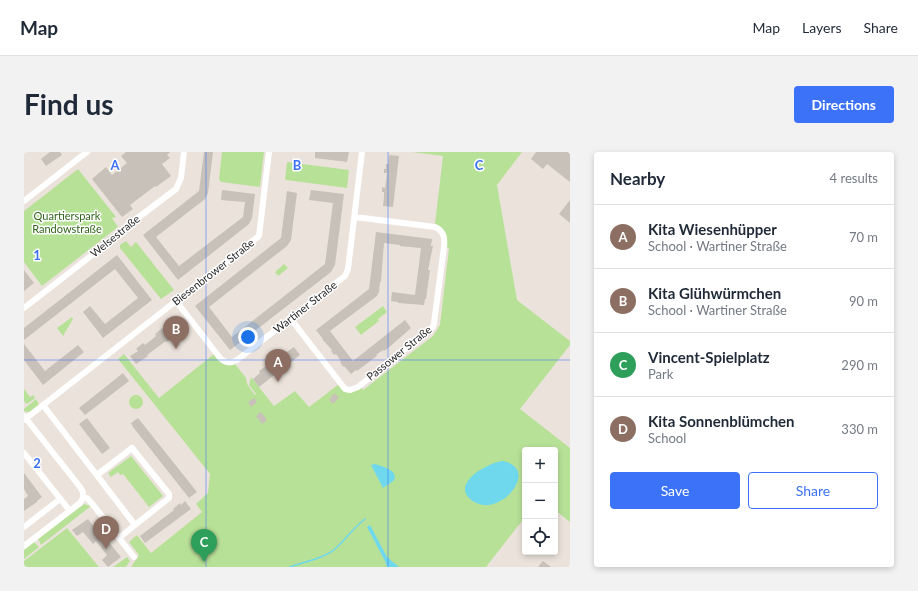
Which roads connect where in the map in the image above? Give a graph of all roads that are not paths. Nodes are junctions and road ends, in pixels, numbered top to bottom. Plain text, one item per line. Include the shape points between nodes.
1 (87, 152) edge
2 (184, 152) edge
3 (269, 152) edge
4 (362, 152) edge
5 (24, 201) edge
6 (355, 217) junction
7 (176, 301) junction
8 (24, 308) edge
9 (290, 318) junction
10 (43, 405) junction
11 (25, 418) edge
12 (24, 453) edge
13 (97, 474) junction
14 (83, 498) junction
15 (60, 499) junction
16 (70, 511) junction
17 (135, 525) junction
18 (24, 527) edge
19 (119, 538) junction
20 (24, 546) edge
21 (134, 557) dead end

1 - 5 street
2 - 8 street, Welsestraße via 181,178 176,189
3 - 7 street, Biesenbrower Straße via 259,236
4 - 6 street, Wartiner Straße
6 - 9 street, Wartiner Straße via 346,275
6 - 9 street, Passower Straße via 439,228 442,232 444,247 433,327 358,387 350,390 345,388
7 - 9 street, Wartiner Straße via 220,358 228,363 236,360
7 - 10 street, Biesenbrower Straße
10 - 11 street, Biesenbrower Straße
10 - 13 street
11 - 14 street via 82,489
12 - 15 street
13 - 17 street
13 - 17 street via 132,448 169,494 168,498
14 - 16 street
14 - 19 street via 87,498
15 - 16 street
15 - 18 street
16 - 20 street
17 - 19 street
19 - 21 street

